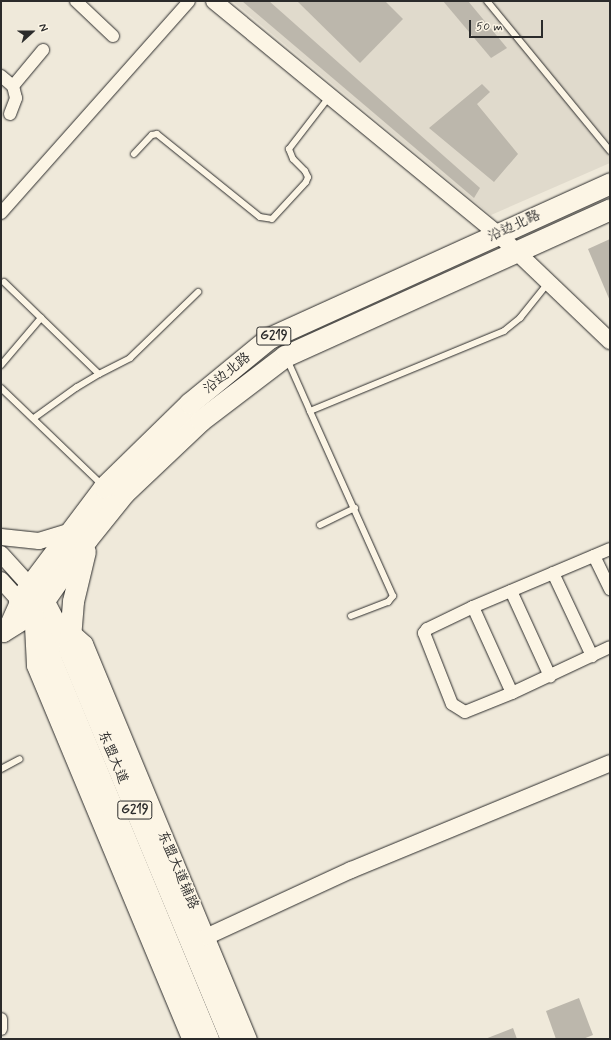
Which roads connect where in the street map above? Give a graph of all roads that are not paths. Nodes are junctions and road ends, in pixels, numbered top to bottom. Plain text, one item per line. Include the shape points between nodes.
1 (76, 1) edge
2 (189, 1) edge
3 (214, 1) edge
4 (488, 1) edge
5 (113, 36) dead end
6 (43, 50) dead end
7 (1, 76) edge
8 (13, 86) junction
9 (329, 98) junction
10 (10, 114) dead end
11 (610, 151) edge
12 (134, 154) dead end
13 (610, 183) edge
14 (610, 209) edge
15 (1, 213) edge
16 (498, 234) junction
17 (516, 252) junction
18 (4, 282) dead end
19 (548, 283) junction
20 (198, 292) dead end
21 (41, 318) junction
22 (609, 339) edge
23 (285, 356) junction
24 (1, 365) edge
25 (99, 374) junction
26 (1, 388) edge
27 (310, 411) junction
28 (34, 418) junction
29 (104, 487) junction
30 (355, 508) junction
31 (320, 525) dead end
32 (68, 532) junction
33 (1, 537) edge
34 (87, 539) junction
35 (610, 549) edge
36 (1, 554) edge
37 (594, 556) junction
38 (553, 573) junction
39 (1, 580) edge
40 (610, 589) edge
41 (511, 591) junction
42 (24, 593) junction
43 (473, 607) junction
44 (38, 609) junction
45 (351, 616) dead end
46 (2, 636) edge
47 (70, 642) junction
48 (610, 648) edge
49 (592, 656) junction
50 (550, 676) junction
51 (512, 693) junction
52 (20, 759) dead end
53 (610, 763) edge
54 (1, 769) edge
55 (206, 937) junction
56 (1, 1019) edge
57 (1, 1029) edge
58 (190, 1039) edge
59 (208, 1039) edge
60 (231, 1039) edge
61 (249, 1039) edge

1 - 5 street
2 - 15 street
3 - 9 street
4 - 11 lane
6 - 8 street
7 - 8 street
8 - 10 street via 16,98
9 - 12 lane via 289,149 293,159 305,171 308,177 306,182 272,218 260,217 157,134 152,135
9 - 16 street
13 - 16 highway, 沿边北路 / G219
14 - 17 highway, 沿边北路 / G219
16 - 17 street
16 - 29 highway, 沿边北路 / G219 via 270,338 190,403
17 - 19 street
17 - 23 highway, 沿边北路 / G219
18 - 21 lane
19 - 22 street
19 - 27 lane via 520,318 504,331
20 - 25 lane via 130,358
21 - 24 lane
21 - 25 lane
23 - 27 lane
23 - 34 highway, 沿边北路 / G219 via 201,420 124,493
25 - 28 lane
26 - 28 lane
27 - 30 lane
28 - 29 lane
29 - 32 highway, 沿边北路 / G219
30 - 31 lane
30 - 45 lane via 393,596 388,602
32 - 33 street via 39,541
32 - 42 highway, 沿边北路 / G219
34 - 44 highway, 沿边北路 / G219
34 - 47 highway via 73,601
35 - 37 street
36 - 42 street, 东盟大道
37 - 38 street
37 - 40 street
38 - 41 street
38 - 49 street
39 - 42 street, 东盟大道
41 - 43 street
41 - 50 street
42 - 44 highway, 东盟大道 / G219
42 - 46 street
43 - 51 street
43 - 51 street via 427,629 424,633 452,704 465,712
44 - 46 street
44 - 47 highway, 东盟大道 / G219
44 - 58 street via 35,666
44 - 59 highway, 东盟大道 / G219
47 - 55 street, 东盟大道辅路 via 85,644
47 - 60 highway, 东盟大道 / G219
48 - 49 street
49 - 50 street
50 - 51 street
52 - 54 lane
53 - 55 street via 351,870
55 - 61 street, 东盟大道辅路
56 - 57 street

